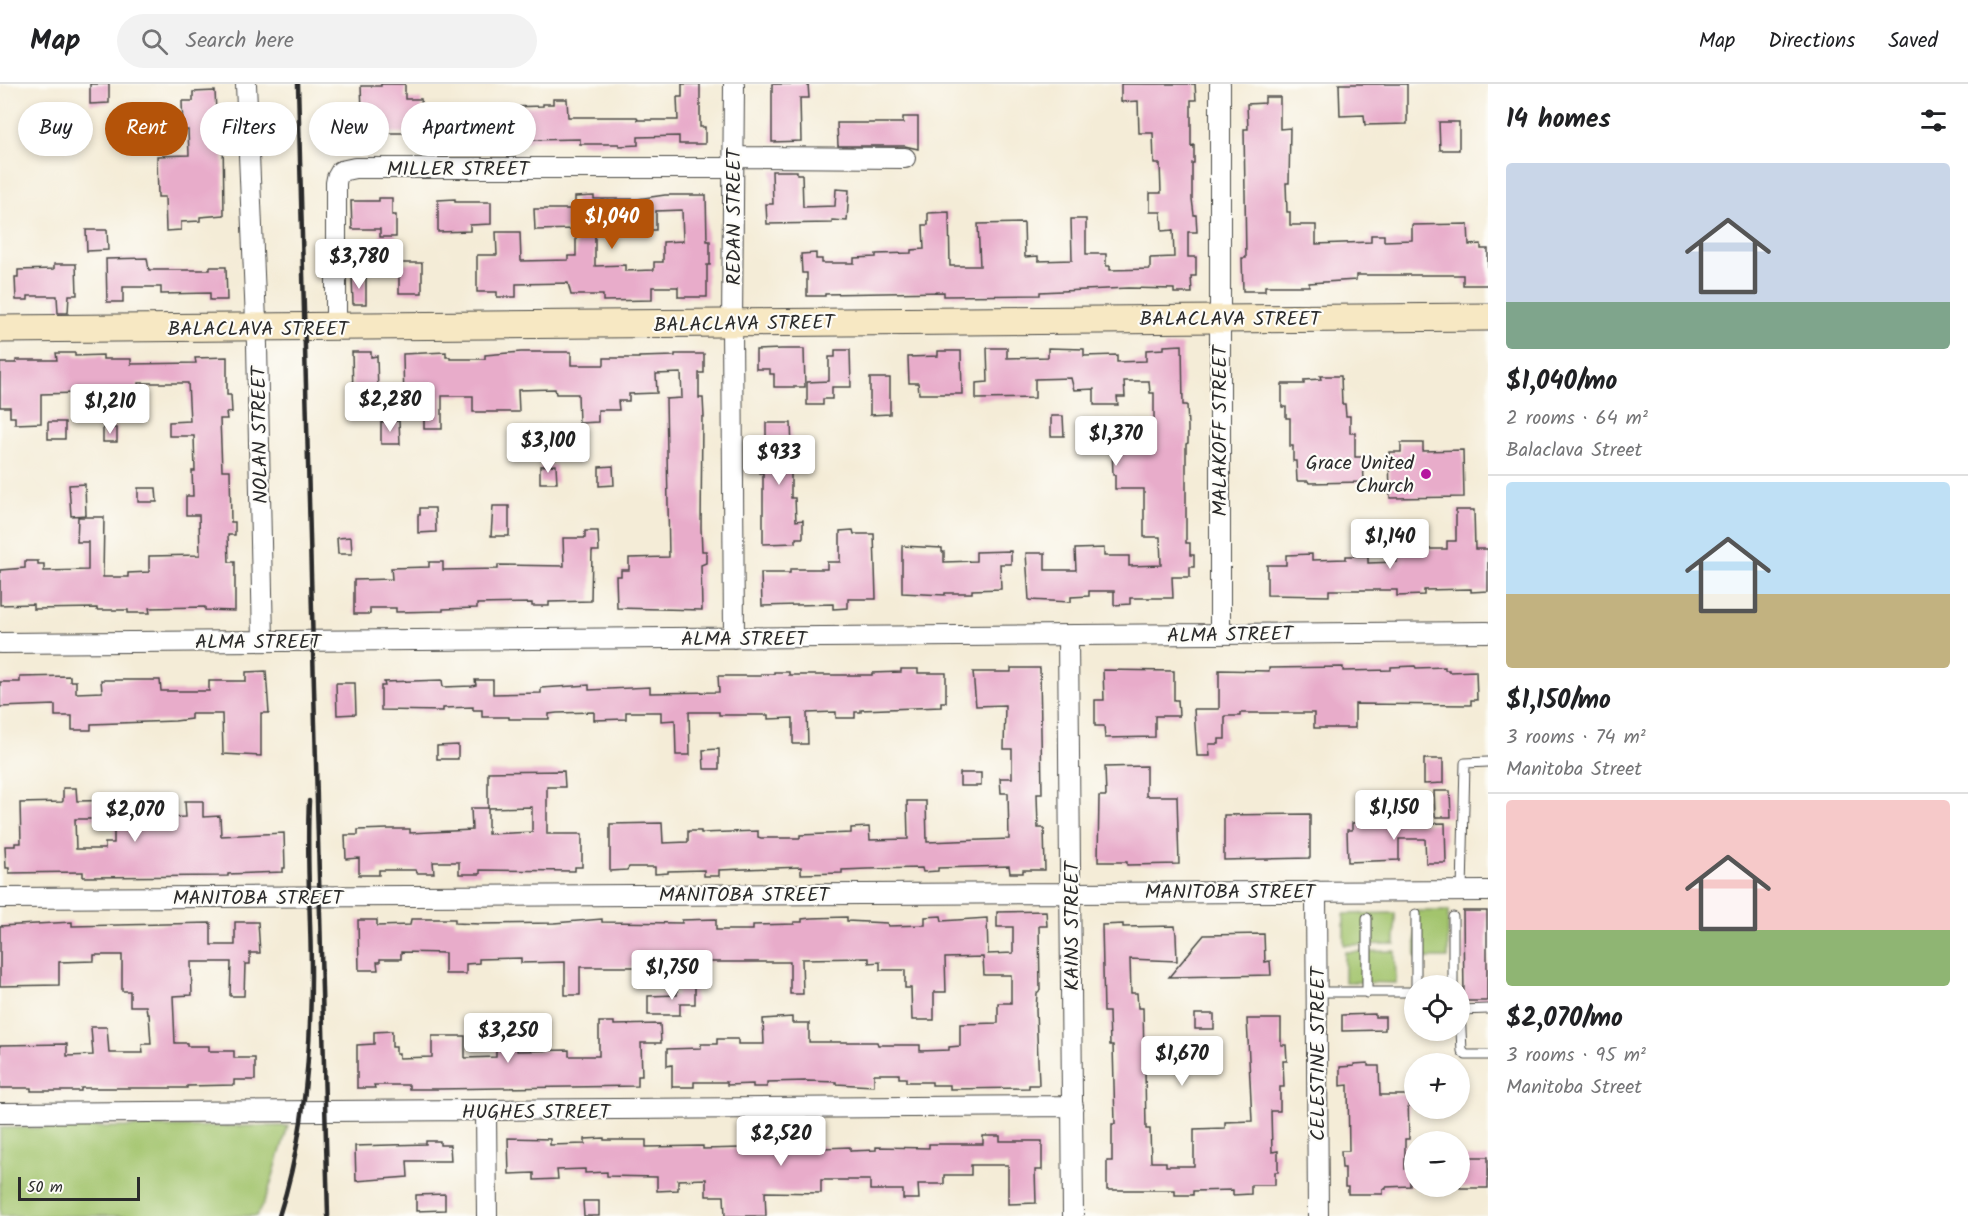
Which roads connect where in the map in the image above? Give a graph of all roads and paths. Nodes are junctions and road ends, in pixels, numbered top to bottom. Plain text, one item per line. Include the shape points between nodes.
1 (246, 84) edge
2 (734, 84) edge
3 (1220, 84) edge
4 (905, 158) dead end
5 (734, 163) junction
6 (1220, 317) junction
7 (1488, 317) edge
8 (732, 324) junction
9 (256, 328) junction
10 (336, 328) junction
11 (0, 329) edge
12 (1488, 632) edge
13 (1220, 634) junction
14 (1068, 636) junction
15 (734, 638) junction
16 (263, 641) junction
17 (0, 643) edge
18 (1488, 762) edge
19 (1316, 891) junction
20 (1462, 891) junction
21 (1488, 891) edge
22 (1072, 892) junction
23 (0, 898) edge
24 (1416, 914) dead end
25 (1453, 916) dead end
26 (1367, 918) dead end
27 (1416, 975) edge
28 (1453, 975) edge
29 (1317, 992) junction
30 (1404, 992) edge
31 (1367, 993) junction
32 (1470, 1009) edge
33 (1488, 1009) edge
34 (1462, 1041) edge
35 (1488, 1055) edge
36 (1073, 1106) junction
37 (486, 1111) junction
38 (0, 1113) edge
39 (487, 1216) edge
40 (1073, 1216) edge
41 (1318, 1216) edge

1 - 9 street, NOLAN STREET
2 - 5 street, REDAN STREET
3 - 6 street, MALAKOFF STREET
4 - 5 street
5 - 8 street, REDAN STREET
5 - 10 street, MILLER STREET via 341,171 336,183
6 - 7 street, BALACLAVA STREET
6 - 8 street, BALACLAVA STREET
6 - 13 street, MALAKOFF STREET
8 - 10 street, BALACLAVA STREET
8 - 15 street, REDAN STREET
9 - 10 street, BALACLAVA STREET
9 - 11 street, BALACLAVA STREET
9 - 16 street, NOLAN STREET
12 - 13 street, ALMA STREET
13 - 14 street, ALMA STREET
14 - 15 street, ALMA STREET
14 - 22 street, KAINS STREET
15 - 16 street, ALMA STREET
16 - 17 street, ALMA STREET
18 - 20 lane via 1465,763
19 - 20 street, MANITOBA STREET
19 - 22 street, MANITOBA STREET
19 - 29 street, CELESTINE STREET
20 - 21 street, MANITOBA STREET
22 - 23 street, MANITOBA STREET
22 - 36 street, KAINS STREET
24 - 27 lane
25 - 28 lane
26 - 31 lane
29 - 31 lane
29 - 41 street, CELESTINE STREET
30 - 31 lane
32 - 33 lane
34 - 35 lane via 1466,1055
36 - 37 street, HUGHES STREET
36 - 40 street, KAINS STREET
37 - 38 street, HUGHES STREET
37 - 39 street

